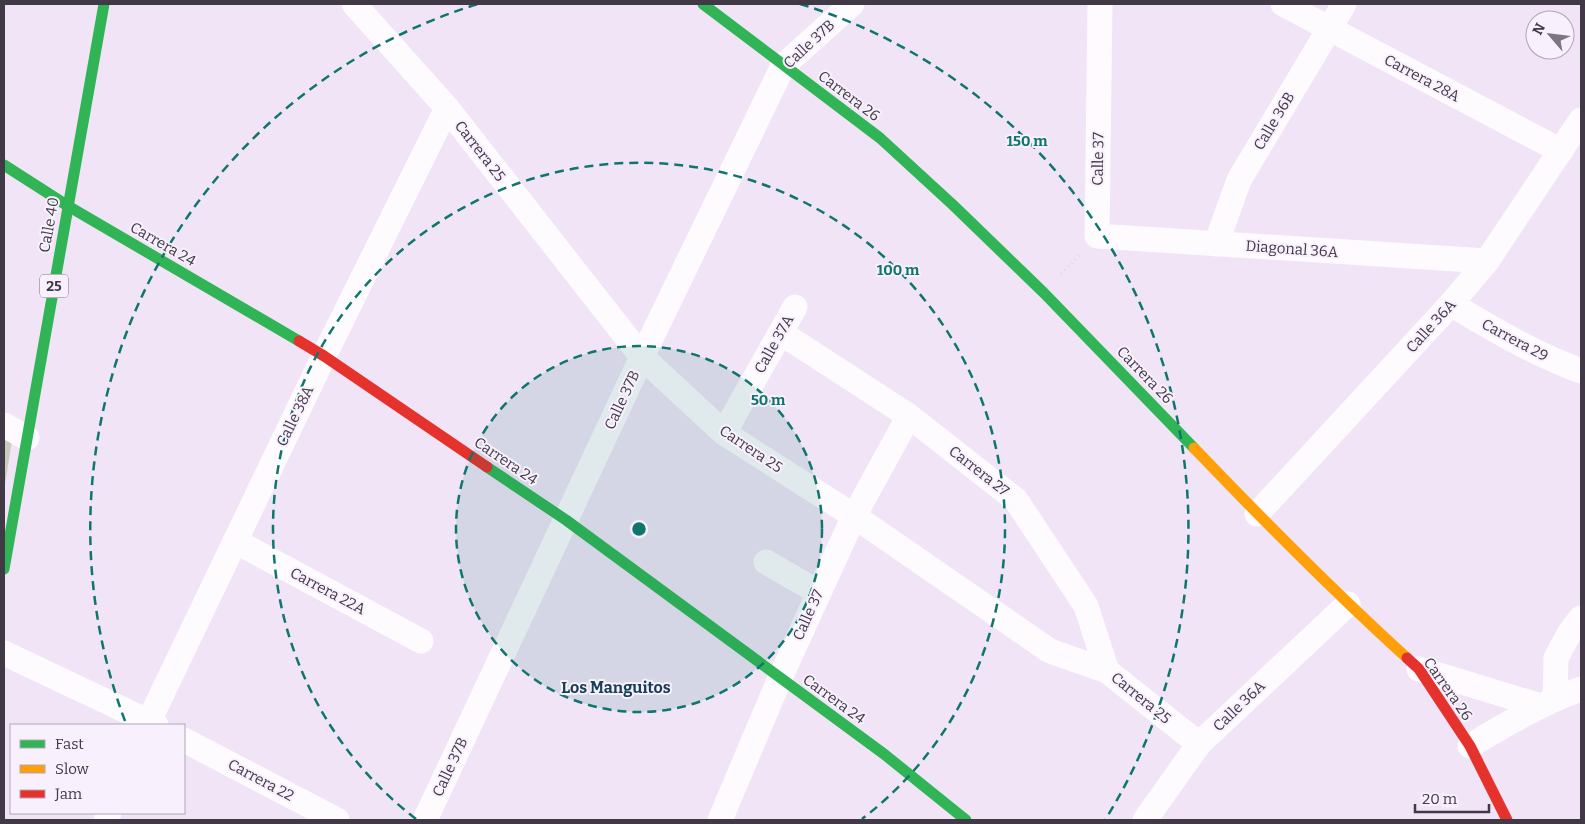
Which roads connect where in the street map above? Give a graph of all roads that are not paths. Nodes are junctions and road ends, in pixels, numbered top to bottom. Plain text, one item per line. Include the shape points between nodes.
1 (104, 4) edge
2 (354, 4) edge
3 (703, 4) edge
4 (852, 4) edge
5 (1100, 4) edge
6 (1283, 4) edge
7 (1344, 4) edge
8 (1329, 29) junction
9 (783, 66) junction
10 (447, 108) junction
11 (1581, 120) edge
12 (1561, 151) junction
13 (4, 165) edge
14 (68, 206) junction
15 (1097, 236) joint
16 (1216, 244) junction
17 (1487, 262) junction
18 (1452, 304) junction
19 (795, 307) dead end
20 (781, 333) junction
21 (324, 356) junction
22 (642, 357) junction
23 (1581, 371) edge
24 (909, 416) junction
25 (4, 425) edge
26 (724, 433) junction
27 (27, 438) junction
28 (1258, 514) junction
29 (854, 516) junction
30 (566, 520) junction
31 (236, 541) junction
32 (766, 562) dead end
33 (4, 569) edge
34 (818, 592) junction
35 (1348, 604) junction
36 (1581, 618) edge
37 (421, 640) dead end
38 (4, 653) edge
39 (1418, 669) junction
40 (1107, 671) junction
41 (780, 678) junction
42 (1581, 688) edge
43 (1548, 702) junction
44 (151, 724) edge
45 (185, 741) edge
46 (1199, 744) junction
47 (1470, 746) junction
48 (337, 820) edge
49 (425, 820) edge
50 (720, 820) edge
51 (966, 820) edge
52 (1145, 820) edge
53 (1507, 820) edge

1 - 14 main road, Calle 40 / 25
2 - 10 street, Carrera 25
3 - 9 main road, Carrera 26
4 - 9 street, Calle 37B
5 - 15 street, Calle 37
6 - 8 street, Carrera 28A
7 - 8 street, Calle 36B
8 - 12 street, Carrera 28A
8 - 16 street, Calle 36B via 1238,180
9 - 22 street, Calle 37B
9 - 28 main road, Carrera 26 via 880,138 953,205 1044,293
10 - 21 street, Calle 38A
10 - 22 street, Carrera 25
11 - 12 street, Calle 36A
12 - 17 street, Calle 36A
13 - 14 main road, Carrera 24
14 - 21 main road, Carrera 24
14 - 27 main road, Calle 40 / 25
15 - 16 street, Diagonal 36A
16 - 17 street, Diagonal 36A
17 - 18 street, Calle 36A
18 - 23 street, Carrera 29 via 1513,341
18 - 28 street, Calle 36A
19 - 20 street, Calle 37A
20 - 24 street, Carrera 27
20 - 26 street, Calle 37A
21 - 30 main road, Carrera 24
21 - 31 street, Calle 38A
22 - 26 street, Carrera 25
22 - 30 street, Calle 37B
24 - 29 street, Calle 37
24 - 40 street, Carrera 27 via 1016,500 1086,606
25 - 27 street
26 - 29 street, Carrera 25
27 - 33 main road, Calle 40 / 25
28 - 35 main road, Carrera 26
29 - 34 street, Calle 37
29 - 40 street, Carrera 25 via 1050,651
30 - 41 main road, Carrera 24
30 - 49 street, Calle 37B
31 - 37 street, Carrera 22A
31 - 44 street, Calle 38A
32 - 34 street
34 - 41 street, Calle 37
35 - 39 main road, Carrera 26
35 - 46 street, Calle 36A
36 - 43 street via 1556,658
38 - 44 street
39 - 43 street
39 - 47 main road, Carrera 26
40 - 46 street, Carrera 25
41 - 50 street, Calle 37
41 - 51 main road, Carrera 24 via 884,754
42 - 43 street
43 - 47 street
45 - 48 street, Carrera 22
46 - 52 street, Calle 36A
47 - 53 main road, Carrera 26

